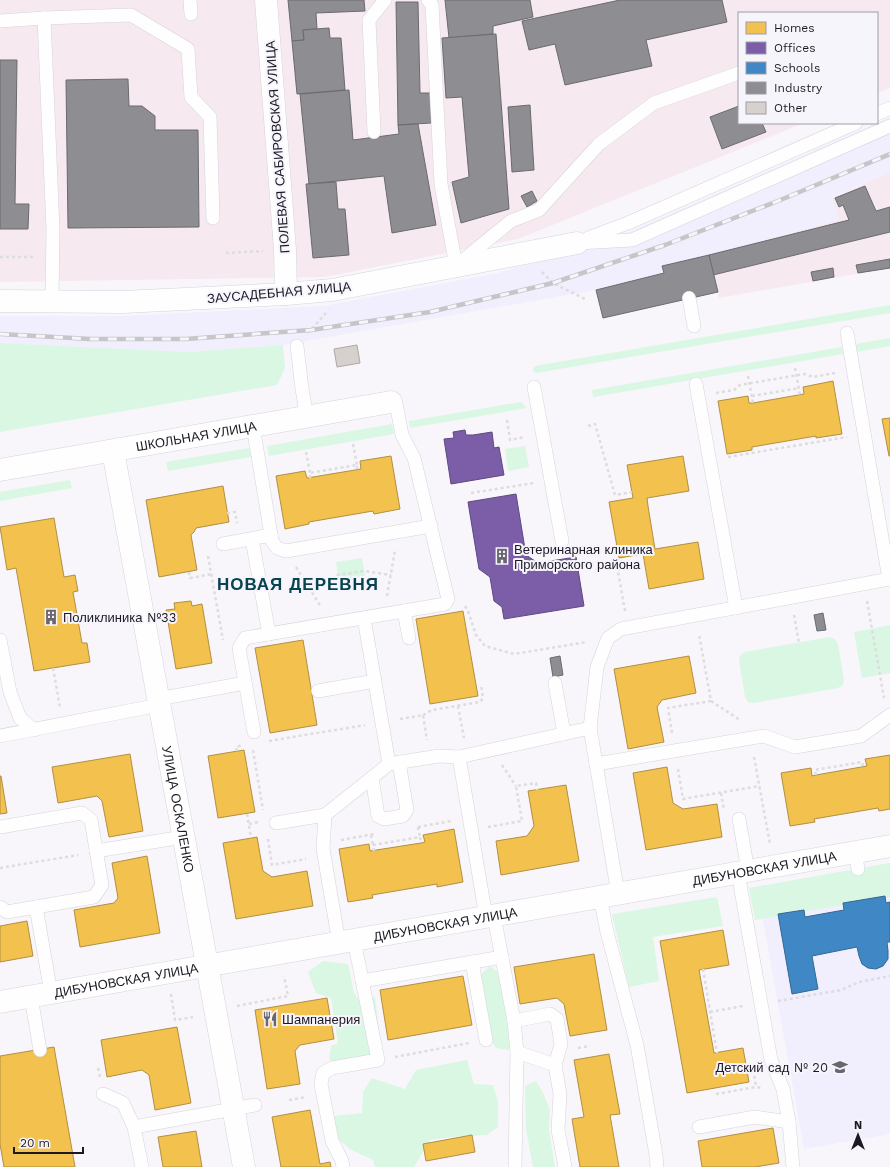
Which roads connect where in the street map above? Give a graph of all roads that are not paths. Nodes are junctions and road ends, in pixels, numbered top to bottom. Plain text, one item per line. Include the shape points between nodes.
1 (190, 0) edge
2 (266, 0) edge
3 (385, 0) edge
4 (428, 0) edge
5 (191, 14) dead end
6 (44, 18) junction
7 (0, 21) edge
8 (738, 73) edge
9 (890, 108) edge
10 (878, 114) edge
11 (854, 124) edge
12 (890, 126) edge
13 (374, 132) dead end
14 (213, 218) dead end
15 (577, 243) junction
16 (456, 266) junction
17 (286, 294) junction
18 (690, 298) dead end
19 (0, 301) edge
20 (52, 302) junction
21 (694, 326) dead end
22 (847, 333) dead end
23 (297, 346) road end
24 (534, 387) dead end
25 (697, 390) road end
26 (393, 402) joint
27 (307, 417) junction
28 (252, 426) junction
29 (114, 451) junction
30 (0, 470) edge
31 (431, 526) junction
32 (271, 535) junction
33 (252, 539) junction
34 (562, 541) dead end
35 (223, 544) dead end
36 (890, 579) edge
37 (736, 608) junction
38 (404, 611) junction
39 (364, 618) junction
40 (269, 634) junction
41 (409, 638) dead end
42 (0, 640) edge
43 (375, 681) junction
44 (245, 683) junction
45 (555, 683) dead end
46 (318, 691) dead end
47 (159, 702) junction
48 (888, 716) edge
49 (590, 728) junction
50 (34, 730) junction
51 (254, 732) dead end
52 (564, 734) junction
53 (0, 736) edge
54 (463, 756) junction
55 (394, 763) junction
56 (596, 764) junction
57 (372, 778) junction
58 (325, 815) junction
59 (739, 820) dead end
60 (276, 823) dead end
61 (0, 827) edge
62 (183, 837) junction
63 (890, 846) edge
64 (96, 852) junction
65 (743, 872) junction
66 (609, 895) junction
67 (0, 907) edge
68 (36, 907) junction
69 (490, 916) junction
70 (347, 942) junction
71 (502, 957) junction
72 (472, 962) junction
73 (207, 966) junction
74 (362, 981) junction
75 (41, 995) junction
76 (0, 1002) edge
77 (514, 1021) junction
78 (486, 1040) road end
79 (40, 1050) dead end
80 (517, 1052) junction
81 (555, 1065) junction
82 (103, 1094) dead end
83 (255, 1105) dead end
84 (233, 1110) junction
85 (789, 1122) junction
86 (134, 1127) junction
87 (699, 1127) dead end
88 (142, 1167) edge
89 (244, 1167) edge
90 (343, 1167) edge
91 (515, 1167) edge
92 (564, 1167) edge
93 (657, 1167) edge
94 (793, 1167) edge

1 - 5 lane
2 - 17 street, ПОЛЕВАЯ САБИРОВСКАЯ УЛИЦА
3 - 13 lane via 369,20
4 - 16 lane via 432,5 441,184
6 - 7 lane
6 - 14 lane via 131,15 188,49 191,97 210,117
6 - 20 lane via 53,229
8 - 16 lane via 654,104 599,144 539,210 511,221
9 - 10 lane
11 - 15 lane
12 - 15 lane via 632,240
15 - 16 street, ЗАУСАДЕБНАЯ УЛИЦА
16 - 17 street, ЗАУСАДЕБНАЯ УЛИЦА via 332,290
17 - 20 street, ЗАУСАДЕБНАЯ УЛИЦА via 123,302
18 - 21 lane
19 - 20 street, ЗАУСАДЕБНАЯ УЛИЦА
22 - 36 lane
23 - 27 lane
24 - 34 lane
25 - 37 lane
26 - 27 street, ШКОЛЬНАЯ УЛИЦА
26 - 31 lane via 402,435 414,458
27 - 28 street, ШКОЛЬНАЯ УЛИЦА
28 - 29 street, ШКОЛЬНАЯ УЛИЦА
28 - 32 lane
29 - 30 street, ШКОЛЬНАЯ УЛИЦА
29 - 47 street, УЛИЦА ОСКАЛЕНКО
31 - 32 lane via 286,551 277,548
31 - 38 lane via 448,599 445,604
32 - 33 lane
33 - 35 lane
33 - 40 lane
36 - 37 lane
37 - 49 lane via 628,628 608,638 597,667
38 - 39 lane
38 - 41 lane
39 - 40 lane
39 - 43 lane
40 - 44 lane via 245,638 239,648
42 - 50 lane via 10,692 20,718
43 - 46 lane
43 - 55 lane via 382,722
44 - 47 lane
44 - 51 lane
45 - 52 lane
47 - 50 lane
47 - 62 street, УЛИЦА ОСКАЛЕНКО
48 - 56 lane via 861,736 795,747 764,736
49 - 52 lane
49 - 56 lane
50 - 53 lane
52 - 54 lane
54 - 55 lane via 439,756
54 - 69 lane via 471,830
55 - 57 lane
55 - 57 lane via 407,810 403,816 384,819 378,816
56 - 66 lane
57 - 58 lane
58 - 60 lane
58 - 70 lane via 323,849
59 - 65 lane
61 - 64 lane via 82,813 91,820
62 - 64 lane
62 - 73 street, УЛИЦА ОСКАЛЕНКО
63 - 65 street, ДИБУНОВСКАЯ УЛИЦА via 856,861
64 - 68 lane via 102,885 94,897
65 - 66 street, ДИБУНОВСКАЯ УЛИЦА
65 - 85 lane via 771,1060 783,1089
66 - 69 street, ДИБУНОВСКАЯ УЛИЦА
66 - 93 lane via 603,933 637,1045
67 - 68 lane via 7,912
68 - 75 lane
69 - 70 street, ДИБУНОВСКАЯ УЛИЦА
69 - 71 lane
70 - 73 street, ДИБУНОВСКАЯ УЛИЦА
70 - 74 lane
71 - 72 lane
71 - 77 lane
72 - 74 lane
72 - 78 lane
73 - 75 street, ДИБУНОВСКАЯ УЛИЦА
73 - 84 street, УЛИЦА ОСКАЛЕНКО
74 - 90 lane via 378,1060 332,1068 323,1073 321,1084 332,1141
75 - 76 street, ДИБУНОВСКАЯ УЛИЦА
75 - 79 lane
77 - 80 lane
77 - 81 lane via 550,1014 557,1020 561,1044
80 - 81 lane
80 - 91 lane
81 - 92 lane via 560,1094 558,1130
82 - 86 lane via 123,1103
83 - 84 lane
84 - 86 lane
84 - 89 street, УЛИЦА ОСКАЛЕНКО
85 - 87 lane via 755,1117
85 - 94 lane
86 - 88 lane

